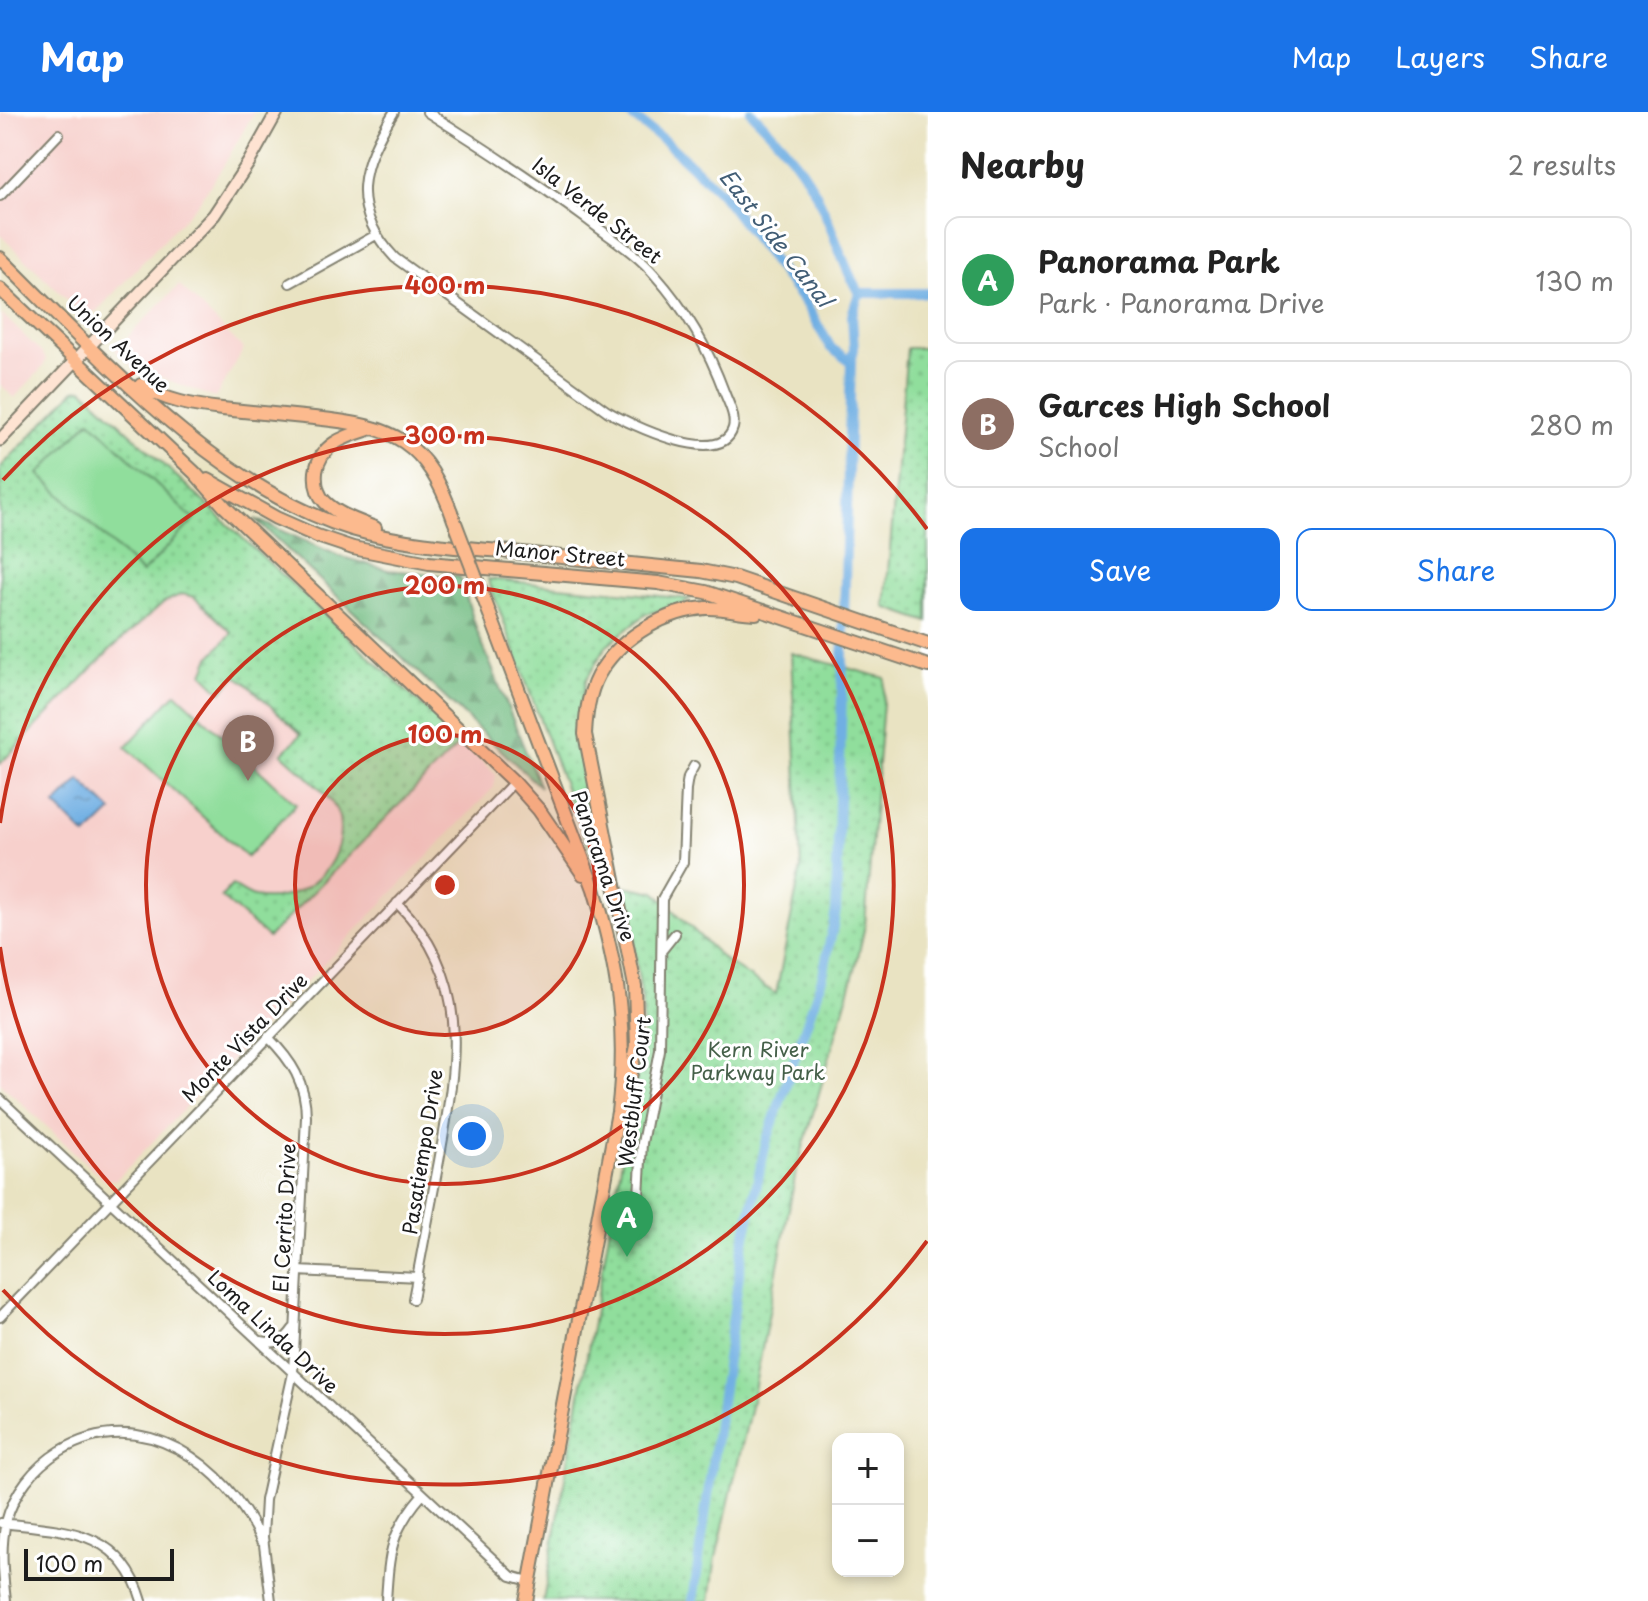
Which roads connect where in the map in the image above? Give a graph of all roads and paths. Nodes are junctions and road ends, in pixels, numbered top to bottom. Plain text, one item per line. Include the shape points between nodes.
1 (277, 112) edge
2 (394, 112) edge
3 (427, 112) edge
4 (59, 134) dead end
5 (0, 196) edge
6 (376, 235) junction
7 (0, 258) edge
8 (290, 283) dead end
9 (0, 289) edge
10 (90, 347) junction
11 (105, 361) junction
12 (75, 362) junction
13 (375, 427) junction
14 (0, 440) edge
15 (211, 454) joint
16 (195, 473) junction
17 (398, 538) junction
18 (769, 613) junction
19 (928, 644) edge
20 (928, 666) edge
21 (694, 766) dead end
22 (514, 782) junction
23 (594, 889) junction
24 (397, 903) junction
25 (675, 934) dead end
26 (662, 950) junction
27 (268, 1037) junction
28 (0, 1099) edge
29 (603, 1200) junction
30 (110, 1203) junction
31 (298, 1271) junction
32 (418, 1277) junction
33 (413, 1299) dead end
34 (0, 1317) edge
35 (295, 1324) junction
36 (257, 1340) junction
37 (293, 1373) junction
38 (423, 1494) junction
39 (3, 1523) edge
40 (266, 1557) junction
41 (529, 1581) junction
42 (6, 1601) edge
43 (142, 1601) edge
44 (271, 1601) edge
45 (386, 1601) edge
46 (526, 1601) edge

1 - 10 main road via 214,215
2 - 6 street via 374,144 365,175 365,203
3 - 6 street, Isla Verde Street via 541,185 653,272 696,328 714,365 733,418 731,433 710,445 673,439 607,411 404,266
4 - 5 street
6 - 8 street
7 - 10 main road, Union Avenue
9 - 12 main road, Union Avenue
10 - 11 main road, Union Avenue
10 - 12 main road
11 - 13 main road, Panorama Drive via 173,400
11 - 15 main road, Union Avenue
12 - 14 main road
12 - 16 main road, Union Avenue
13 - 17 main road via 331,444 318,463 317,490 338,512
13 - 23 main road, Panorama Drive, bridge via 405,442 439,482
15 - 17 main road, Manor Street via 314,514
16 - 18 main road, Manor Street via 276,518 353,548 429,563 658,583
16 - 22 main road
17 - 19 main road, Manor Street via 701,571 736,578
18 - 20 main road, Manor Street
18 - 29 main road via 708,608 674,613 615,653 601,670 588,704 585,734 635,986 638,1034
21 - 26 street, Westbluff Court via 686,789 683,862 662,899
22 - 23 main road
22 - 24 street, Monte Vista Drive
23 - 29 main road, Panorama Drive via 620,994 622,1045 618,1112
24 - 27 street, Monte Vista Drive
24 - 32 street, Pasatiempo Drive via 426,934 439,960 454,1042 451,1094
25 - 26 street
26 - 29 street, Westbluff Court via 660,1050 642,1143 639,1196 630,1206
27 - 30 street, Monte Vista Drive
27 - 31 street, El Cerrito Drive via 292,1063 304,1090
28 - 30 street, Loma Linda Drive
29 - 41 main road, Panorama Drive
30 - 34 street, Monte Vista Drive
30 - 36 street, Loma Linda Drive
31 - 32 street
31 - 35 street, El Cerrito Drive
32 - 33 street, Pasatiempo Drive
35 - 36 street via 277,1343
35 - 37 street, El Cerrito Drive
36 - 37 street, Loma Linda Drive
37 - 38 street, Loma Linda Drive
37 - 40 street, El Cerrito Drive via 265,1500
38 - 41 street, Loma Linda Drive via 511,1576
38 - 45 street via 393,1539
39 - 40 street via 27,1480 52,1456 83,1440 134,1435 176,1448 217,1475 243,1505
39 - 42 street
39 - 43 street via 70,1531 98,1541 123,1562
40 - 44 street, El Cerrito Drive
41 - 46 main road, Panorama Drive

